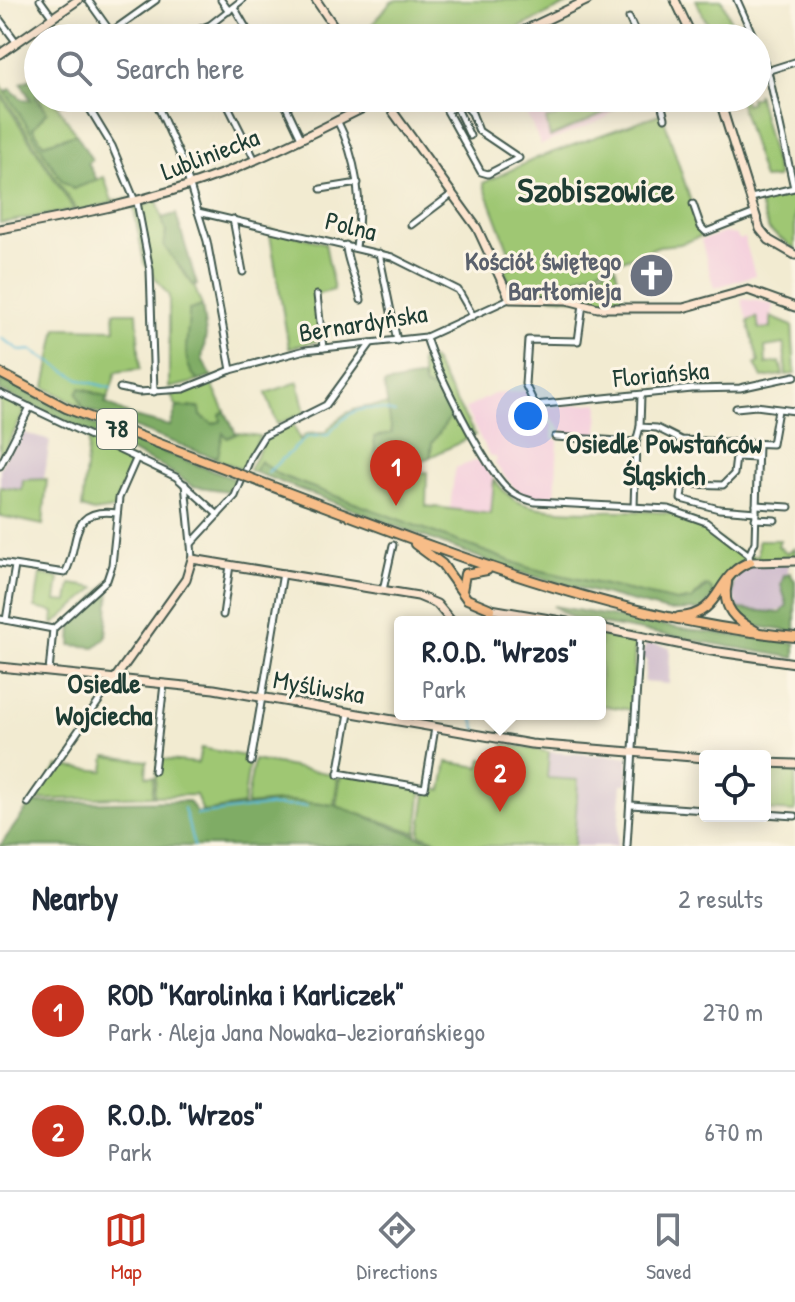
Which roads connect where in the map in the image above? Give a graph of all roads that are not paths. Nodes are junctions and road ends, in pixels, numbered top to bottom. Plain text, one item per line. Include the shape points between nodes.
1 (40, 0) edge
2 (78, 0) edge
3 (88, 0) edge
4 (156, 0) edge
5 (221, 0) edge
6 (242, 0) edge
7 (316, 0) edge
8 (675, 0) edge
9 (737, 0) edge
10 (583, 1) edge
11 (231, 9) junction
12 (53, 18) junction
13 (629, 18) dead end
14 (0, 20) edge
15 (44, 24) edge
16 (105, 24) edge
17 (127, 24) edge
18 (209, 24) edge
19 (242, 24) edge
20 (332, 24) edge
21 (544, 24) edge
22 (632, 24) edge
23 (686, 24) edge
24 (748, 24) edge
25 (24, 38) edge
26 (17, 43) junction
27 (0, 54) edge
28 (795, 62) edge
29 (771, 70) edge
30 (771, 84) edge
31 (91, 112) edge
32 (161, 112) edge
33 (231, 112) edge
34 (289, 112) edge
35 (354, 112) edge
36 (393, 112) edge
37 (448, 112) edge
38 (463, 112) edge
39 (471, 112) edge
40 (663, 112) edge
41 (723, 112) edge
42 (665, 118) dead end
43 (337, 120) junction
44 (470, 136) dead end
45 (301, 138) junction
46 (255, 160) junction
47 (358, 183) junction
48 (190, 185) junction
49 (794, 188) edge
50 (321, 189) dead end
51 (452, 194) junction
52 (751, 198) junction
53 (136, 202) junction
54 (693, 204) dead end
55 (198, 212) junction
56 (755, 213) junction
57 (233, 219) junction
58 (411, 225) dead end
59 (0, 229) edge
60 (346, 245) junction
61 (356, 247) junction
62 (379, 253) junction
63 (795, 255) edge
64 (243, 272) dead end
65 (317, 295) dead end
66 (510, 299) junction
67 (361, 300) dead end
68 (583, 304) junction
69 (795, 307) edge
70 (473, 316) junction
71 (426, 337) junction
72 (397, 341) junction
73 (371, 343) junction
74 (323, 348) junction
75 (231, 370) junction
76 (0, 373) edge
77 (795, 376) edge
78 (120, 388) dead end
79 (154, 392) junction
80 (0, 393) edge
81 (641, 395) junction
82 (30, 407) junction
83 (736, 408) dead end
84 (778, 410) junction
85 (795, 411) edge
86 (640, 427) junction
87 (555, 437) dead end
88 (636, 442) junction
89 (758, 444) junction
90 (137, 457) junction
91 (757, 458) junction
92 (0, 466) edge
93 (185, 483) junction
94 (634, 507) junction
95 (789, 507) dead end
96 (756, 512) junction
97 (117, 513) junction
98 (218, 515) junction
99 (775, 520) dead end
100 (400, 535) junction
101 (191, 544) junction
102 (393, 545) dead end
103 (750, 558) junction
104 (192, 559) junction
105 (795, 561) edge
106 (0, 563) edge
107 (231, 564) junction
108 (15, 566) junction
109 (495, 570) junction
110 (283, 572) junction
111 (728, 579) junction
112 (383, 590) junction
113 (462, 592) junction
114 (491, 609) junction
115 (223, 615) dead end
116 (446, 616) edge
117 (490, 616) edge
118 (532, 616) edge
119 (665, 618) junction
120 (3, 620) edge
121 (53, 629) junction
122 (606, 629) edge
123 (764, 634) junction
124 (640, 635) junction
125 (795, 637) edge
126 (795, 663) edge
127 (0, 667) edge
128 (49, 672) junction
129 (116, 677) junction
130 (164, 683) junction
131 (262, 698) junction
132 (349, 713) junction
133 (435, 728) junction
134 (635, 753) junction
135 (699, 758) edge
136 (251, 762) dead end
137 (771, 763) edge
138 (795, 764) edge
139 (154, 771) dead end
140 (28, 803) dead end
141 (631, 805) junction
142 (699, 810) edge
143 (771, 814) edge
144 (795, 816) edge
145 (627, 846) edge

1 - 12 street
2 - 12 street
3 - 16 street
4 - 17 street
5 - 11 street
6 - 11 street
7 - 20 street
8 - 23 street
9 - 24 street
10 - 21 street
11 - 18 street
11 - 19 street
12 - 15 street
13 - 22 street
14 - 26 street
25 - 26 street
26 - 27 street
28 - 29 street
30 - 49 street
31 - 53 street
32 - 48 street
33 - 46 street
34 - 45 street
35 - 43 street, Lubliniecka
36 - 51 street
37 - 39 street via 482,173 519,158 479,131
38 - 44 street
40 - 42 street
41 - 52 street
43 - 45 street, Lubliniecka
43 - 47 street
45 - 46 street, Lubliniecka
46 - 48 street, Lubliniecka
47 - 50 street
47 - 61 street
48 - 53 street, Lubliniecka
48 - 55 street
49 - 52 street
51 - 58 street
51 - 66 street via 477,228
52 - 56 street
53 - 59 street, Lubliniecka
53 - 79 street, Lubliniecka via 150,270
54 - 56 street via 706,232
55 - 57 street, Polna
55 - 75 street
56 - 63 street via 764,235
57 - 60 street, Polna
57 - 64 street
60 - 61 street, Polna
60 - 67 street
61 - 62 street, Polna
62 - 70 street, Polna via 453,286
62 - 72 street
65 - 74 street
66 - 68 street, Bernardyńska
66 - 70 street, Bernardyńska
68 - 69 street, Bernardyńska via 683,308 748,290
68 - 81 street, Floriańska via 578,341 528,340 524,379 532,403 547,406
70 - 71 street, Bernardyńska
71 - 72 street, Bernardyńska
71 - 94 street via 481,448 509,490 535,502
72 - 73 street, Bernardyńska
73 - 74 street, Bernardyńska
73 - 98 street via 326,405 264,436 235,496
74 - 75 street, Bernardyńska
75 - 79 street, Bernardyńska via 192,387
76 - 100 main road, 78 via 66,408
77 - 81 street, Floriańska via 728,389
78 - 79 street, Bernardyńska
80 - 82 street
81 - 86 street
82 - 90 street
82 - 92 street
83 - 84 street
84 - 85 street
84 - 89 street via 776,441
86 - 88 street
86 - 89 street via 657,428 681,440
87 - 88 street
88 - 94 street
89 - 91 street
90 - 93 street
90 - 97 street
91 - 96 street
91 - 96 street via 736,457 734,474 723,485 683,484 681,499
93 - 98 street
93 - 101 street
94 - 103 street via 693,515
95 - 96 street
96 - 99 street
96 - 103 street
97 - 108 street via 99,512 78,526 65,573
97 - 121 street via 107,580
98 - 101 street
100 - 109 main road, 78
100 - 113 main road via 435,558
101 - 104 street
102 - 112 street
103 - 105 street
103 - 111 main road
104 - 107 street
104 - 129 street via 186,579
106 - 108 street
107 - 110 street
107 - 115 street
108 - 120 street
109 - 113 main road via 469,571 462,578
109 - 119 main road, 78 via 590,601
110 - 112 street
110 - 131 street
111 - 119 main road via 701,613
111 - 123 main road via 729,609 737,620
112 - 116 street via 433,602
113 - 114 main road via 475,605
114 - 117 street
114 - 118 street
119 - 123 main road, 78
120 - 121 street
121 - 128 street
122 - 124 street
123 - 125 main road, 78
124 - 126 street
124 - 134 street
127 - 128 street, Myśliwska
128 - 129 street, Myśliwska
129 - 130 street, Myśliwska
129 - 140 street
130 - 131 street, Myśliwska
130 - 139 street
131 - 132 street, Myśliwska
131 - 136 street
132 - 133 street, Myśliwska
132 - 133 street via 338,774 425,788
133 - 134 street, Myśliwska
134 - 135 street, Myśliwska
134 - 141 street
137 - 138 street
141 - 142 street
141 - 145 street
143 - 144 street

